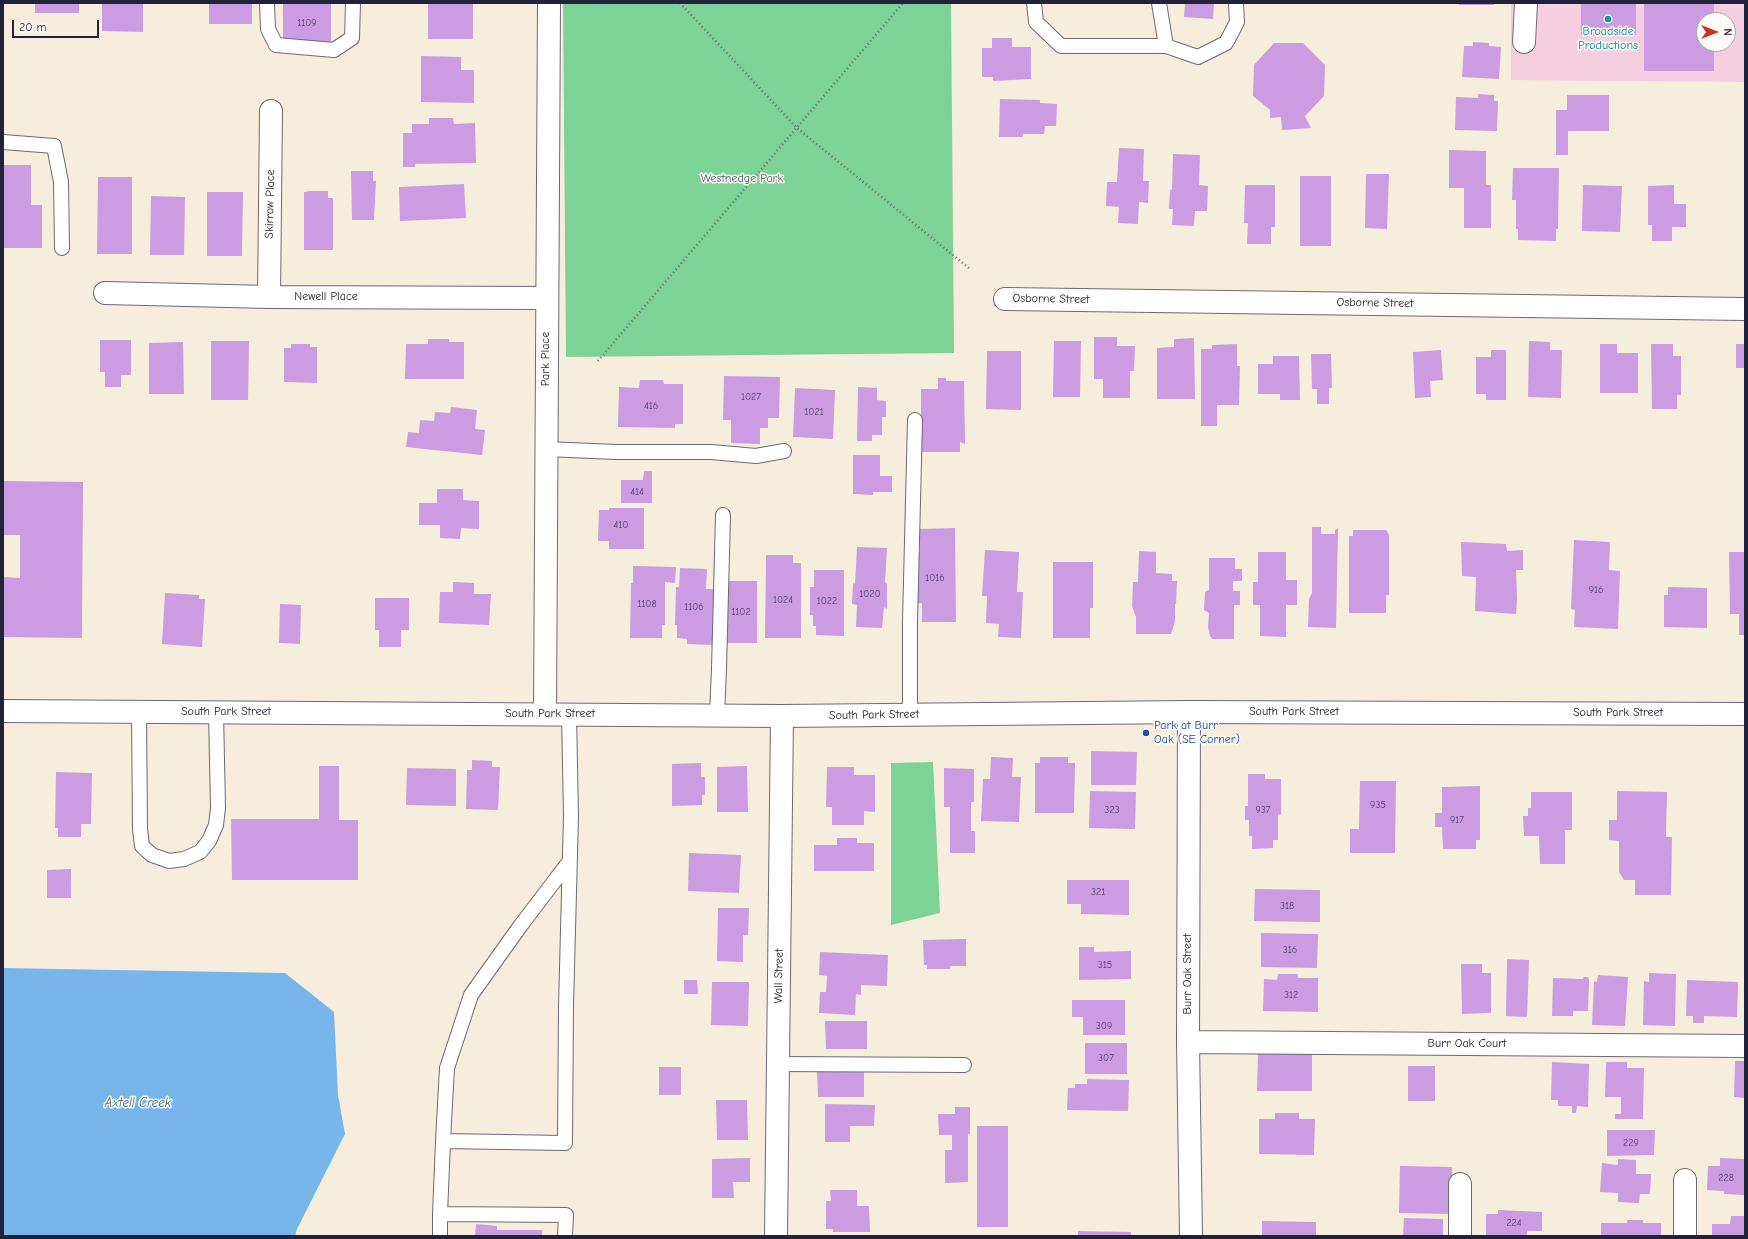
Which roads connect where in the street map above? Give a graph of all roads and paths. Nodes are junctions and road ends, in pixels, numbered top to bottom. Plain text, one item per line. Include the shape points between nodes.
1 (267, 3) edge
2 (353, 3) edge
3 (549, 3) edge
4 (680, 3) edge
5 (903, 3) edge
6 (1034, 3) edge
7 (1159, 3) edge
8 (1236, 3) edge
9 (1526, 3) edge
10 (1524, 42) dead end
11 (1166, 46) junction
12 (271, 111) dead end
13 (797, 128) junction
14 (3, 142) edge
15 (62, 248) dead end
16 (970, 269) dead end
17 (104, 294) dead end
18 (269, 297) junction
19 (546, 298) junction
20 (1005, 298) dead end
21 (1745, 309) edge
22 (598, 361) dead end
23 (915, 420) dead end
24 (546, 449) junction
25 (784, 452) dead end
26 (723, 515) dead end
27 (3, 711) edge
28 (139, 712) junction
29 (216, 712) junction
30 (1189, 712) junction
31 (545, 714) junction
32 (569, 714) junction
33 (1745, 714) edge
34 (910, 715) junction
35 (716, 716) junction
36 (782, 716) junction
37 (569, 862) junction
38 (1188, 1042) junction
39 (1745, 1046) edge
40 (778, 1064) junction
41 (964, 1065) dead end
42 (443, 1141) junction
43 (1685, 1180) dead end
44 (1460, 1184) dead end
45 (440, 1214) junction
46 (440, 1236) edge
47 (565, 1236) edge
48 (776, 1236) edge
49 (1191, 1236) edge
50 (1460, 1236) edge
51 (1685, 1236) edge

1 - 2 lane via 268,29 276,45 334,50 352,38
3 - 19 street, Park Place
4 - 13 path
5 - 13 path
6 - 11 lane via 1036,22 1061,46
7 - 11 lane
8 - 11 lane via 1237,22 1226,43 1198,57
9 - 10 street
12 - 18 street, Skirrow Place
13 - 16 path
13 - 22 path
14 - 15 lane via 54,146 61,182
17 - 18 street, Newell Place
18 - 19 street, Newell Place
19 - 24 street, Park Place
20 - 21 street, Osborne Street
23 - 34 lane
24 - 25 lane via 711,452 756,456
24 - 31 street, Park Place
26 - 35 lane
27 - 28 street, South Park Street
28 - 29 street, South Park Street
28 - 29 lane via 142,846 152,855 169,861 184,859 200,852 209,841 216,825
29 - 31 street, South Park Street
30 - 33 street, South Park Street
30 - 34 street, South Park Street
30 - 38 street, Burr Oak Street
31 - 32 street, South Park Street
32 - 35 street, South Park Street
32 - 37 lane
34 - 36 street, South Park Street
35 - 36 street, South Park Street
36 - 40 street, Wall Street
37 - 42 lane via 471,995 447,1068
37 - 42 lane via 566,1143
38 - 39 street, Burr Oak Court
38 - 49 street, Burr Oak Street
40 - 41 lane
40 - 48 street, Wall Street
42 - 45 lane
43 - 51 street
44 - 50 street
45 - 46 lane
45 - 47 lane via 566,1215

